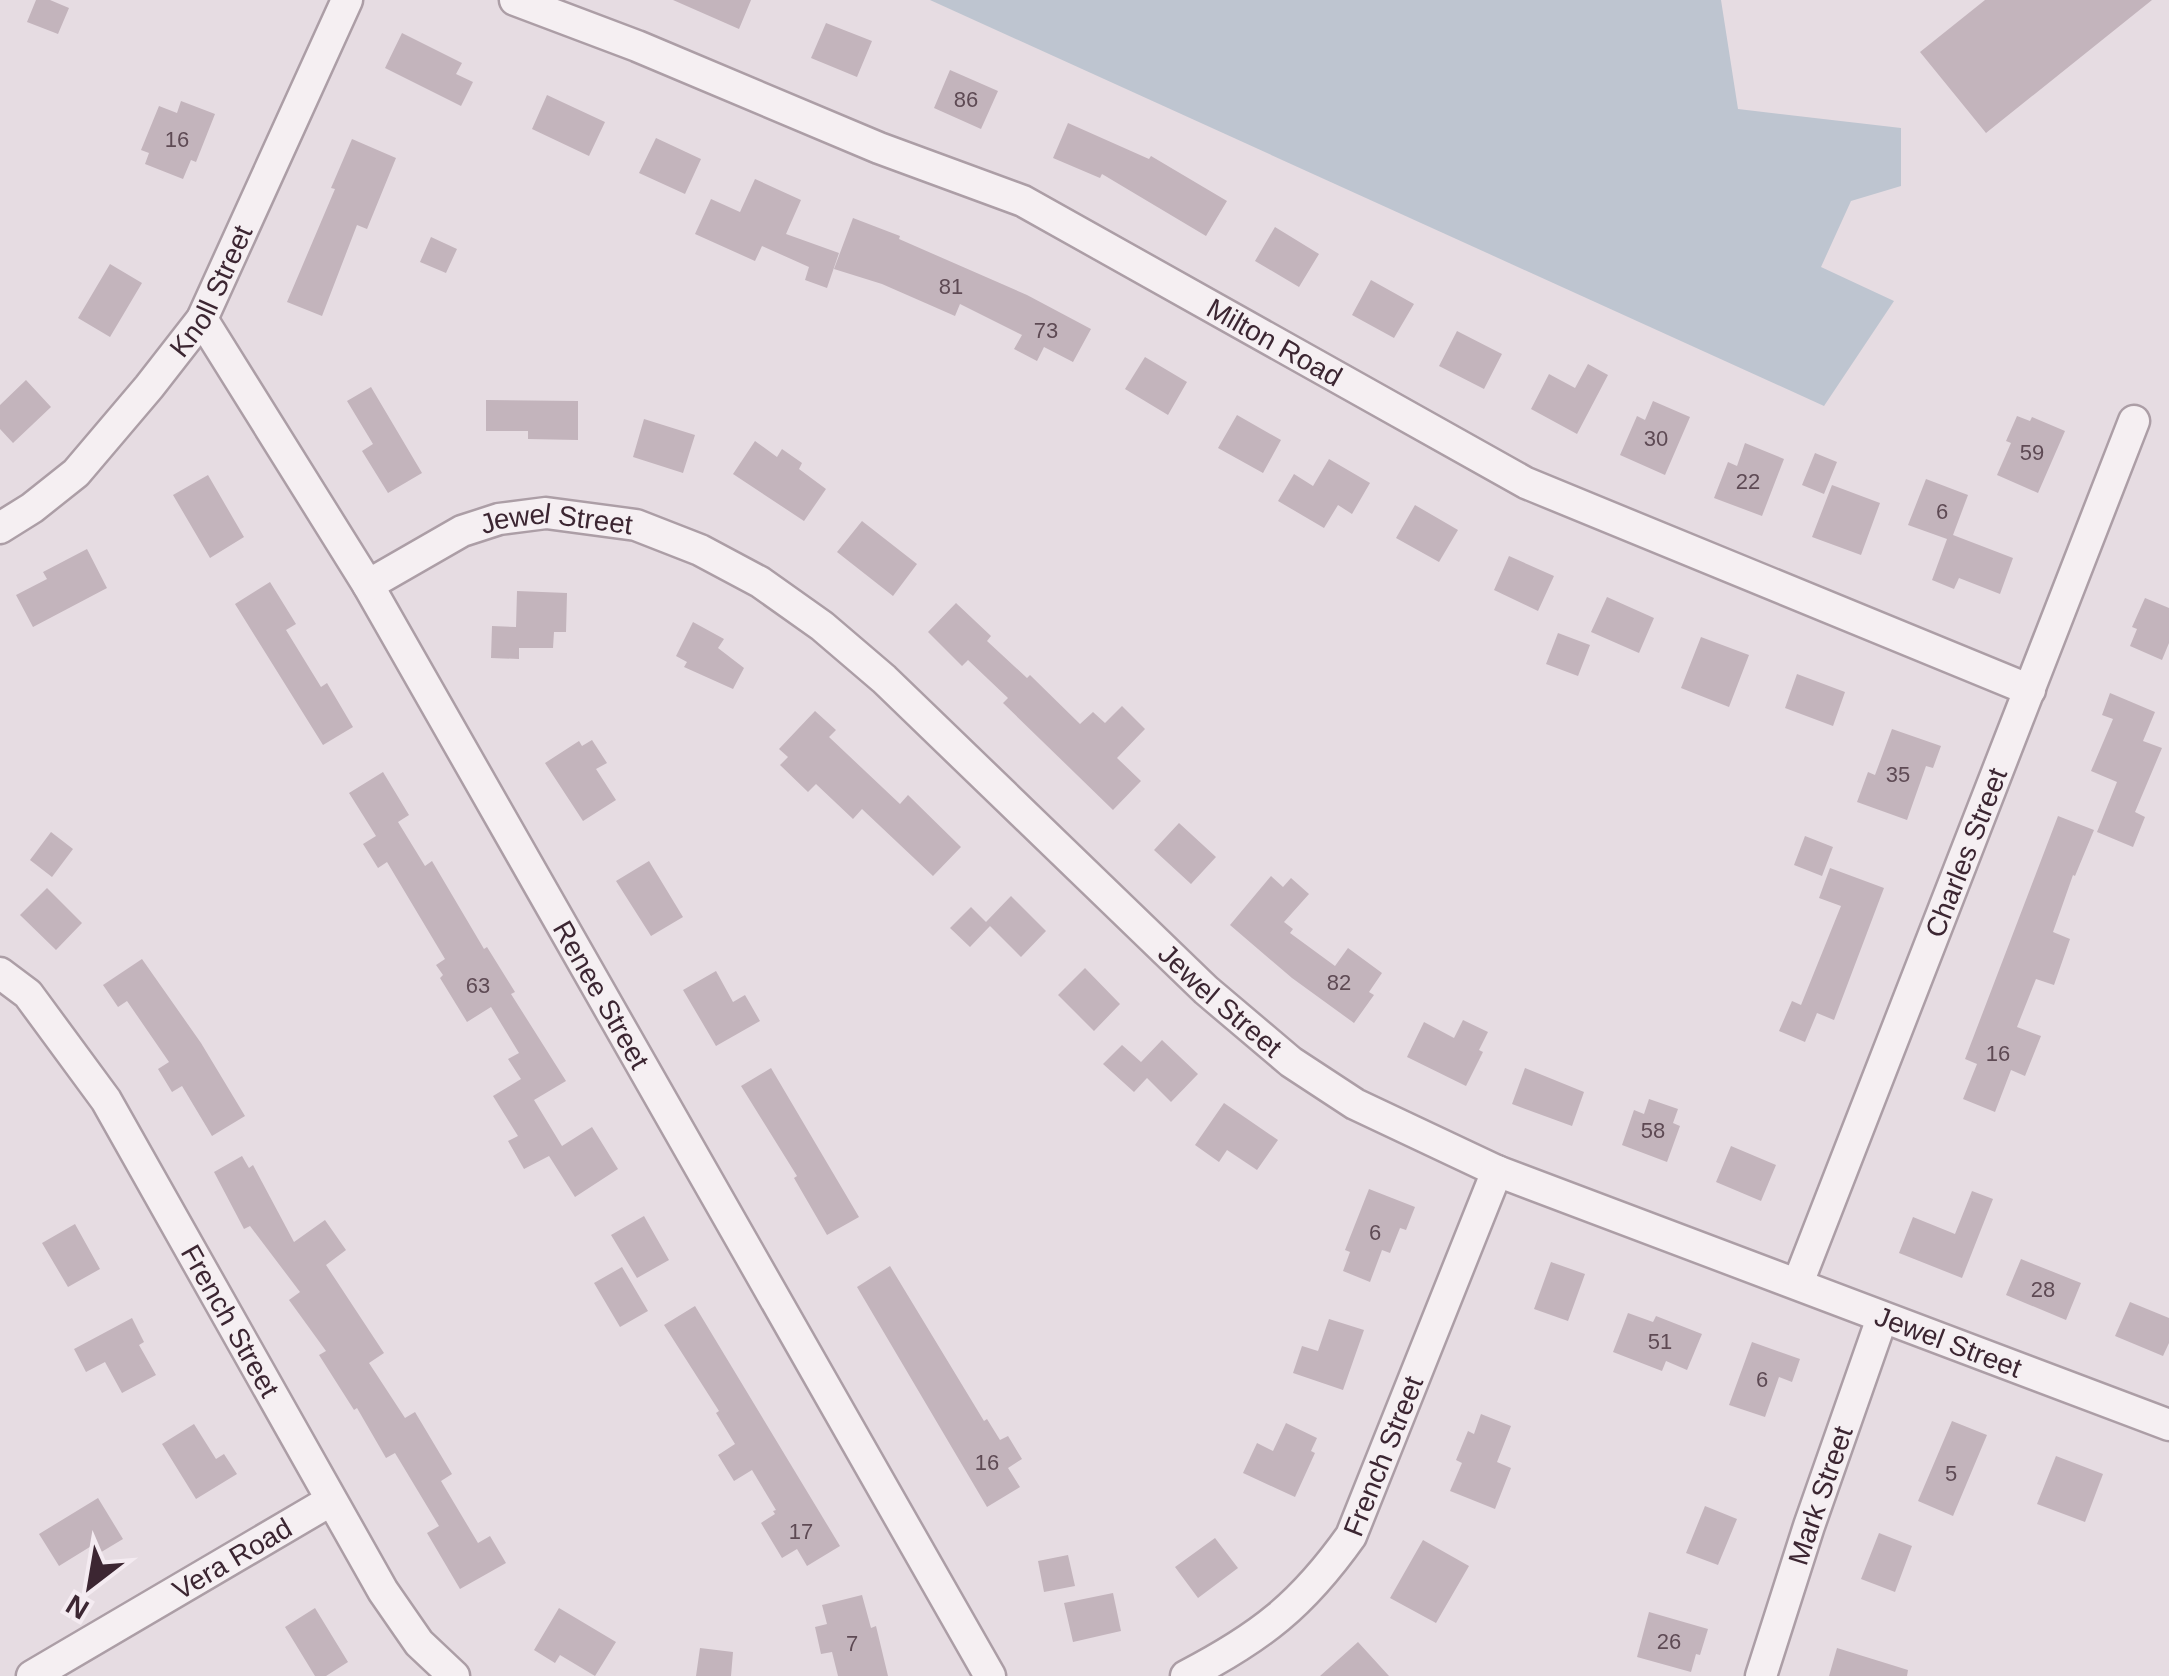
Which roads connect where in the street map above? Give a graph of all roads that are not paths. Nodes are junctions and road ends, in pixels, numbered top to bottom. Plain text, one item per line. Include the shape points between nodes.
1 (347, 0) edge
2 (515, 0) edge
3 (202, 319) junction
4 (2134, 420) dead end
5 (0, 528) edge
6 (368, 586) junction
7 (2030, 690) junction
8 (0, 973) edge
9 (1497, 1171) junction
10 (1798, 1282) junction
11 (1882, 1318) junction
12 (2169, 1425) edge
13 (330, 1502) junction
14 (32, 1676) edge
15 (454, 1676) edge
16 (990, 1676) edge
17 (1186, 1676) edge
18 (1761, 1676) edge

1 - 3 street, Knoll Street
2 - 7 street, Milton Road via 1023,201 1526,483
3 - 5 street, Knoll Street via 76,473
3 - 6 street, Renee Street
4 - 7 street, Charles Street
6 - 9 street, Jewel Street via 462,531 499,518 546,513 636,525 700,550 760,582 872,668 1276,1050 1355,1104
6 - 16 street, Renee Street
7 - 10 street, Charles Street
8 - 13 street, French Street via 28,994 106,1100
9 - 10 street, Jewel Street
9 - 17 street, French Street via 1351,1536 1290,1610
10 - 11 street, Jewel Street
11 - 12 street, Jewel Street
11 - 18 street, Mark Street
13 - 14 street, Vera Road
13 - 15 street, French Street via 383,1592

